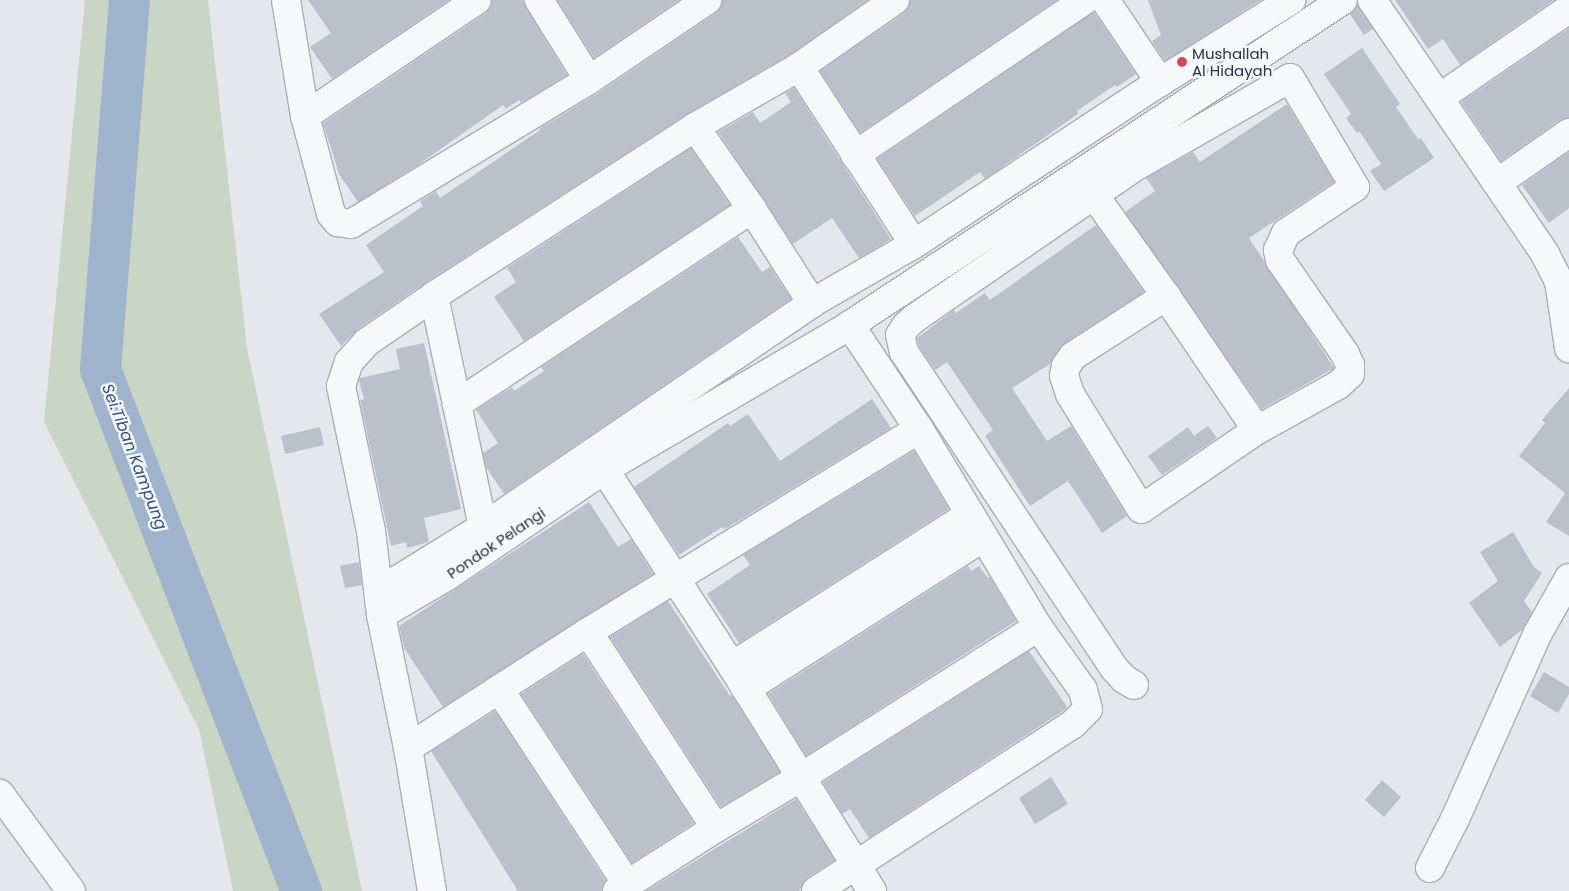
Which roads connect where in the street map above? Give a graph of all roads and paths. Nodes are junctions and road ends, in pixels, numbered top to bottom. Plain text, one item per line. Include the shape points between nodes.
1 (286, 0) edge
2 (477, 0) edge
3 (539, 0) edge
4 (707, 0) edge
5 (895, 0) edge
6 (1085, 0) edge
7 (1105, 0) edge
8 (1291, 0) edge
9 (1343, 0) edge
10 (1372, 0) edge
11 (1569, 9) edge
12 (799, 67) junction
13 (589, 80) junction
14 (1160, 82) junction
15 (1439, 98) junction
16 (305, 116) junction
17 (695, 127) junction
18 (1569, 133) edge
19 (855, 155) junction
20 (1131, 156) junction
21 (1497, 183) junction
22 (1094, 195) junction
23 (752, 209) junction
24 (914, 244) junction
25 (1564, 278) edge
26 (434, 296) junction
27 (1166, 296) junction
28 (816, 301) junction
29 (846, 327) junction
30 (1569, 348) edge
31 (457, 404) junction
32 (919, 429) junction
33 (1257, 430) junction
34 (599, 461) junction
35 (483, 526) junction
36 (976, 526) junction
37 (1569, 578) edge
38 (676, 579) junction
39 (380, 603) junction
40 (1038, 627) junction
41 (588, 632) junction
42 (732, 666) junction
43 (1134, 685) dead end
44 (499, 689) junction
45 (746, 689) junction
46 (408, 748) junction
47 (800, 778) junction
48 (0, 794) edge
49 (716, 828) junction
50 (856, 864) junction
51 (1430, 868) dead end
52 (622, 888) edge
53 (72, 891) edge
54 (432, 891) edge
55 (816, 891) edge
56 (872, 891) edge

1 - 16 street
2 - 16 street
3 - 13 street
4 - 13 street
5 - 12 street
6 - 19 street
7 - 14 street
8 - 14 street
9 - 20 street
10 - 15 street
11 - 15 street
12 - 17 street
12 - 19 street
13 - 16 street via 352,224 338,222 331,214
14 - 24 street
15 - 21 street
17 - 23 street
17 - 26 street
18 - 21 street
19 - 24 street
20 - 22 street
20 - 29 street, Pondok Pelangi
20 - 33 street via 1290,78 1355,187 1286,233 1278,250 1280,260 1345,354 1350,374 1338,385
21 - 25 street
22 - 27 street
22 - 43 street via 916,318 900,335 900,343 1114,668
23 - 28 street
23 - 31 street
24 - 28 street
25 - 30 street
26 - 31 street
26 - 39 street via 362,347 349,362 341,386 371,531
27 - 33 street
27 - 33 street via 1073,356 1064,376 1070,394 1141,509
28 - 29 street
28 - 34 street
29 - 32 street
29 - 34 street, Pondok Pelangi
31 - 35 street
32 - 36 street
32 - 38 street
34 - 35 street
34 - 38 street
34 - 39 street, Pondok Pelangi via 449,576
35 - 39 street
36 - 40 street
36 - 42 street
36 - 45 street
37 - 51 street via 1538,633
38 - 41 street
38 - 42 street
39 - 46 street
40 - 47 street
40 - 50 street via 1083,690 1088,709 1082,717
41 - 44 street
41 - 49 street
42 - 45 street
44 - 46 street
44 - 52 street
45 - 47 street
46 - 54 street
47 - 49 street
47 - 50 street
48 - 53 street
49 - 52 street
50 - 55 street
50 - 56 street

